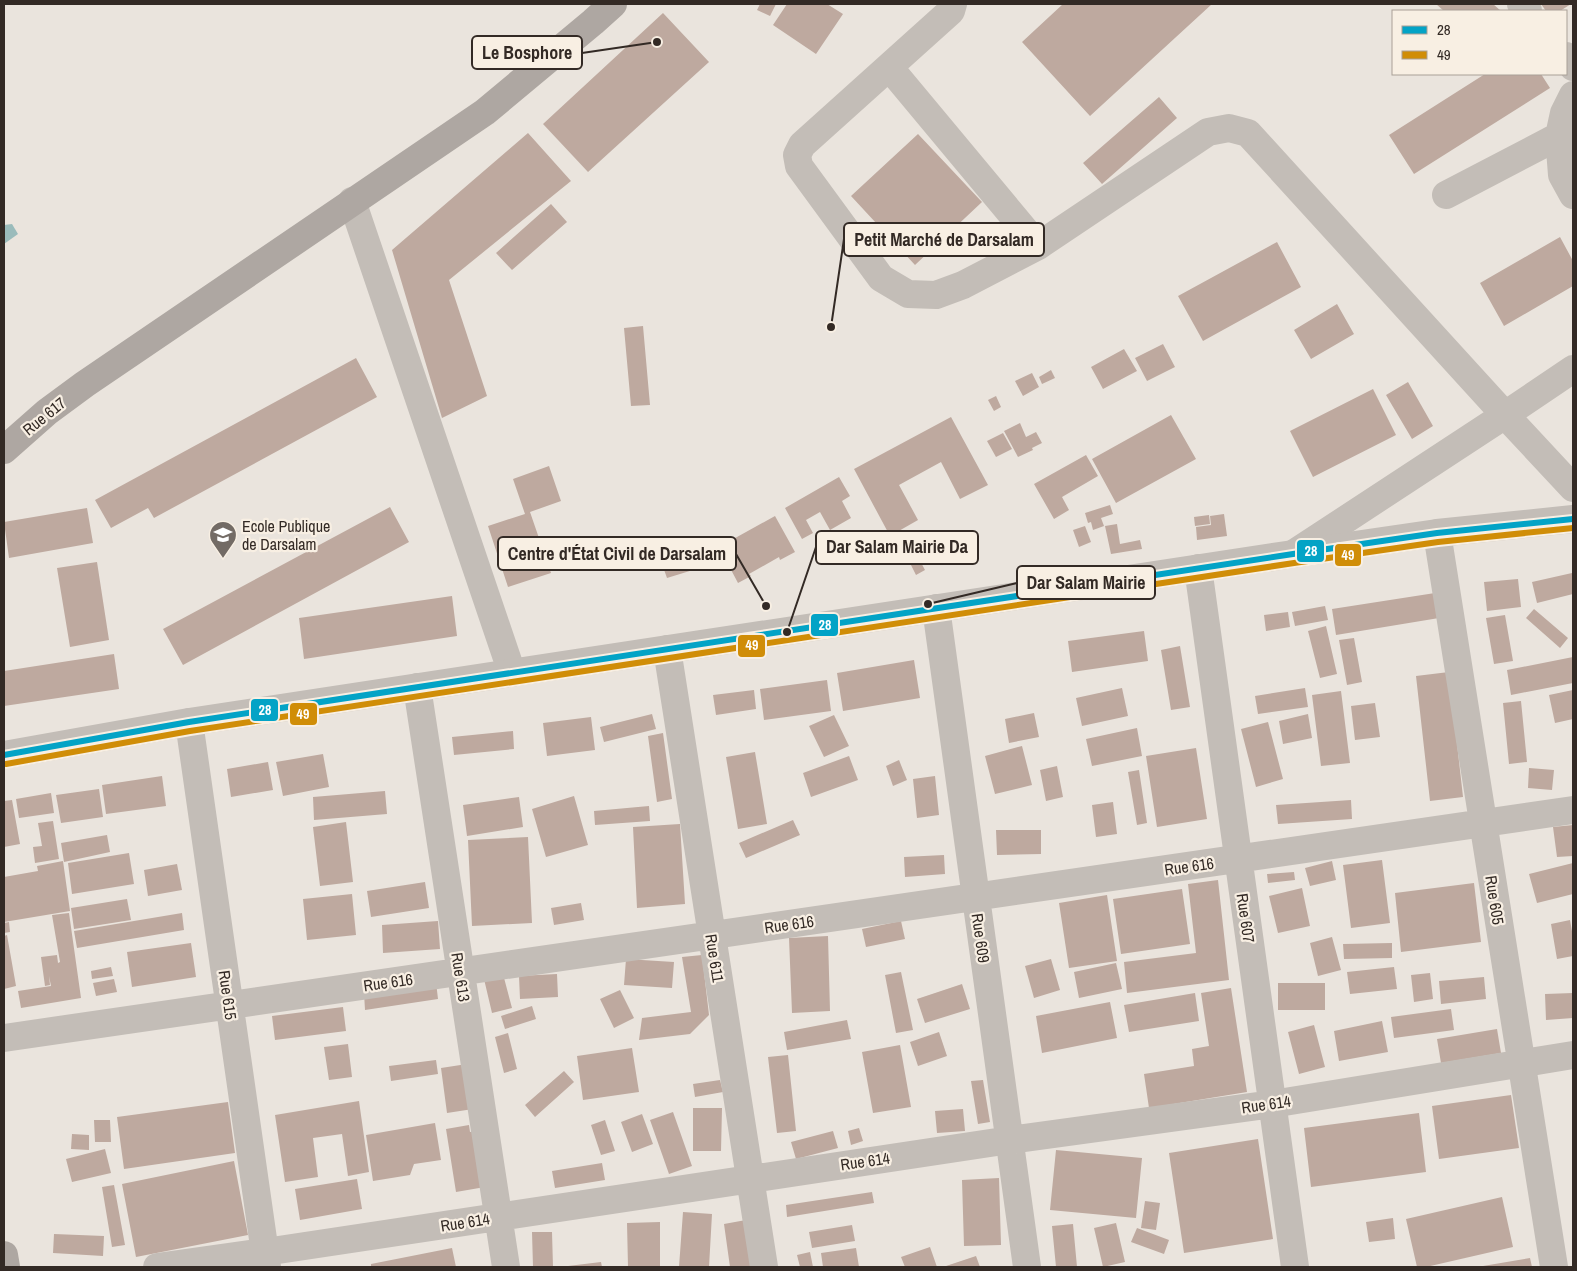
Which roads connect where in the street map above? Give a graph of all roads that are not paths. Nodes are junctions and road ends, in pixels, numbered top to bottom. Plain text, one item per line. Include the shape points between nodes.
1 (613, 4) edge
2 (953, 4) edge
3 (889, 67) junction
4 (1573, 95) edge
5 (1559, 136) junction
6 (1446, 195) dead end
7 (1573, 195) edge
8 (352, 201) junction
9 (1038, 246) junction
10 (1573, 369) edge
11 (1505, 415) junction
12 (4, 450) edge
13 (1573, 488) edge
14 (1573, 519) edge
15 (1437, 533) junction
16 (1293, 554) junction
17 (1198, 568) junction
18 (936, 608) junction
19 (667, 649) junction
20 (512, 673) junction
21 (417, 687) junction
22 (189, 722) junction
23 (4, 755) edge
24 (1573, 810) edge
25 (1482, 823) junction
26 (1238, 859) junction
27 (976, 897) junction
28 (711, 935) junction
29 (460, 971) junction
30 (230, 1005) junction
31 (4, 1038) edge
32 (1573, 1055) edge
33 (1521, 1063) junction
34 (1272, 1104) junction
35 (1010, 1140) junction
36 (750, 1178) junction
37 (498, 1217) junction
38 (4, 1255) edge
39 (266, 1260) edge
40 (6, 1267) edge
41 (157, 1267) edge
42 (506, 1267) edge
43 (764, 1267) edge
44 (1028, 1267) edge
45 (1295, 1267) edge
46 (1554, 1267) edge

1 - 8 highway, Rue 617 via 485,112
2 - 3 street via 951,11
3 - 9 street
3 - 9 street via 802,145 797,155 799,166 881,278 908,294 936,295 963,285
4 - 5 street via 1564,112
5 - 6 street
5 - 7 street via 1562,175
8 - 12 highway, Rue 617 via 85,384
8 - 20 street
9 - 11 street via 1208,132 1229,128 1248,133
10 - 11 street
11 - 13 street
11 - 16 street
14 - 15 street
15 - 16 street
15 - 25 street, Rue 605
16 - 17 street
17 - 18 street
17 - 26 street, Rue 607
18 - 19 street
18 - 27 street, Rue 609
19 - 20 street
19 - 28 street, Rue 611
20 - 21 street
21 - 22 street
21 - 29 street, Rue 613
22 - 23 street
22 - 30 street, Rue 615
24 - 25 street, Rue 616
25 - 26 street, Rue 616
25 - 33 street, Rue 605
26 - 27 street, Rue 616
26 - 34 street, Rue 607
27 - 28 street, Rue 616
27 - 35 street, Rue 609
28 - 29 street, Rue 616
28 - 36 street, Rue 611
29 - 30 street, Rue 616
29 - 37 street, Rue 613
30 - 31 street, Rue 616
30 - 39 street, Rue 615
32 - 33 street, Rue 614
33 - 34 street, Rue 614
33 - 46 street, Rue 605
34 - 35 street, Rue 614
34 - 45 street, Rue 607
35 - 36 street, Rue 614
35 - 44 street, Rue 609
36 - 37 street, Rue 614
36 - 43 street, Rue 611
37 - 39 street, Rue 614
37 - 42 street, Rue 613
38 - 40 highway
39 - 41 street, Rue 614

